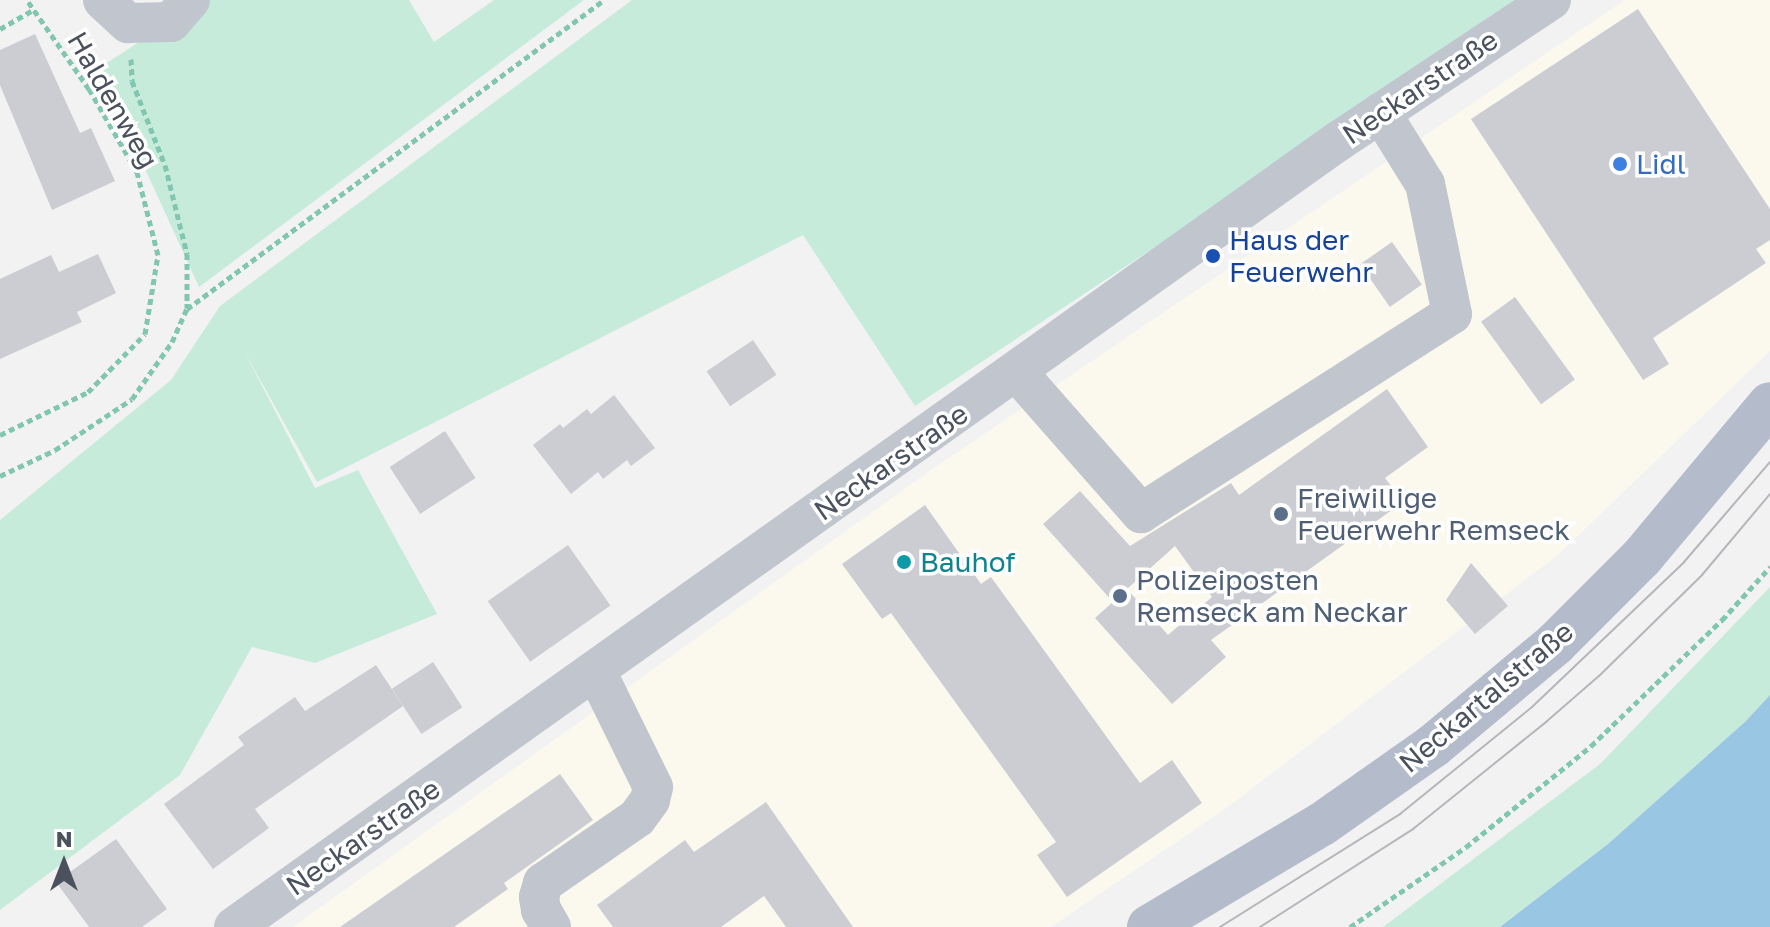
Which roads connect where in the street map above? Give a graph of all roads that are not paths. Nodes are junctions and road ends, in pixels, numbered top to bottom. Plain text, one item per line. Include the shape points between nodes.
1 (190, 0) edge
2 (1551, 0) edge
3 (116, 11) edge
4 (1381, 113) junction
5 (1017, 372) junction
6 (1770, 404) edge
7 (596, 671) junction
8 (234, 927) edge
9 (551, 927) edge
10 (1149, 927) edge

1 - 3 street via 171,22
2 - 4 street, Neckarstraße
4 - 5 street, Neckarstraße
4 - 5 street via 1425,184 1452,314 1141,513
5 - 7 street, Neckarstraße
6 - 10 main road, Neckartalstraße via 1642,557 1543,654 1433,746 1322,824
7 - 8 street, Neckarstraße
7 - 9 street via 653,787 637,818 543,883 541,910

